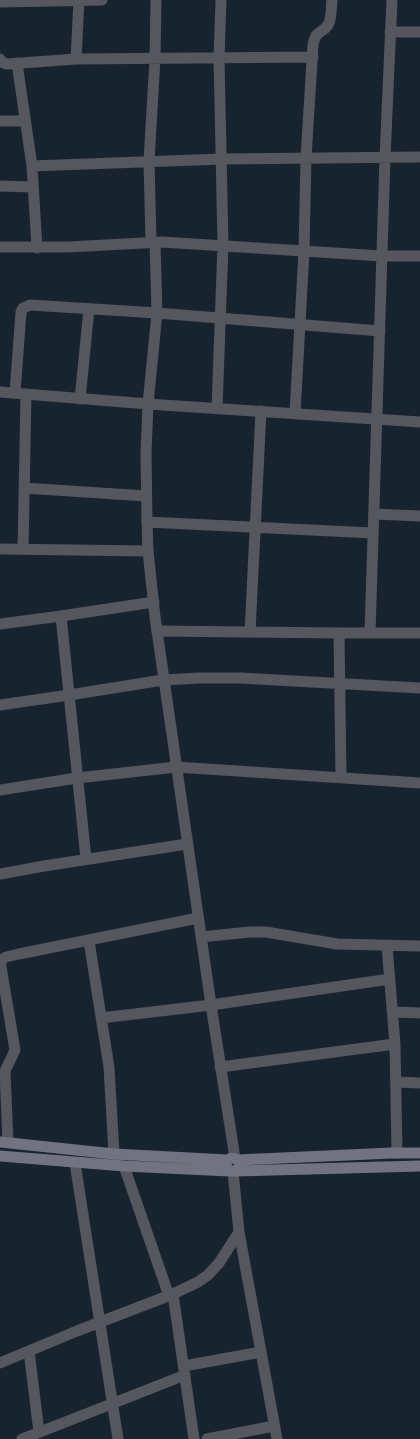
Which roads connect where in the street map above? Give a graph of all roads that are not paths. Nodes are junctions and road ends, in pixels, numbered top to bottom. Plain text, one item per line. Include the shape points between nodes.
1 (79, 0) edge
2 (102, 0) edge
3 (156, 0) edge
4 (221, 0) edge
5 (332, 0) edge
6 (392, 0) edge
7 (0, 2) edge
8 (390, 32) junction
9 (420, 32) edge
10 (313, 57) junction
11 (219, 58) junction
12 (76, 59) junction
13 (155, 59) junction
14 (0, 60) edge
15 (17, 63) junction
16 (0, 121) edge
17 (25, 122) junction
18 (420, 157) edge
19 (306, 158) junction
20 (385, 158) junction
21 (222, 159) junction
22 (149, 161) junction
23 (32, 166) junction
24 (0, 186) edge
25 (33, 187) junction
26 (153, 242) junction
27 (223, 245) junction
28 (0, 247) edge
29 (37, 248) junction
30 (304, 251) junction
31 (382, 256) junction
32 (420, 256) edge
33 (89, 309) junction
34 (157, 313) junction
35 (220, 318) junction
36 (300, 324) junction
37 (380, 331) junction
38 (0, 392) edge
39 (15, 393) junction
40 (26, 394) junction
41 (80, 399) junction
42 (148, 404) junction
43 (217, 408) junction
44 (261, 411) junction
45 (295, 413) junction
46 (376, 419) junction
47 (420, 422) edge
48 (24, 488) junction
49 (146, 496) junction
50 (374, 514) junction
51 (420, 516) edge
52 (147, 522) junction
53 (255, 527) junction
54 (373, 533) junction
55 (0, 549) edge
56 (23, 549) junction
57 (148, 551) junction
58 (154, 602) junction
59 (60, 616) junction
60 (0, 624) edge
61 (157, 631) junction
62 (250, 632) junction
63 (420, 632) edge
64 (339, 633) junction
65 (370, 633) junction
66 (163, 680) junction
67 (339, 684) junction
68 (420, 688) edge
69 (68, 695) junction
70 (0, 705) edge
71 (176, 766) junction
72 (341, 777) junction
73 (77, 778) junction
74 (420, 783) edge
75 (0, 790) edge
76 (187, 844) junction
77 (86, 859) junction
78 (0, 874) edge
79 (198, 918) junction
80 (201, 937) junction
81 (89, 941) junction
82 (387, 946) junction
83 (420, 946) edge
84 (390, 979) junction
85 (210, 1005) junction
86 (393, 1012) junction
87 (420, 1013) edge
88 (101, 1018) junction
89 (395, 1044) junction
90 (220, 1067) junction
91 (396, 1082) junction
92 (420, 1083) edge
93 (4, 1142) edge
94 (397, 1153) junction
95 (420, 1153) edge
96 (114, 1154) junction
97 (0, 1156) edge
98 (75, 1163) junction
99 (233, 1165) junction
100 (124, 1166) junction
101 (420, 1166) edge
102 (239, 1232) junction
103 (171, 1295) junction
104 (99, 1322) junction
105 (29, 1351) junction
106 (261, 1352) junction
107 (0, 1363) edge
108 (184, 1371) junction
109 (112, 1404) junction
110 (274, 1426) junction
111 (39, 1432) junction
112 (22, 1439) edge
113 (118, 1439) edge
114 (194, 1439) edge
115 (207, 1439) edge
116 (277, 1439) edge

1 - 2 street
1 - 7 street
1 - 12 street
3 - 13 street
4 - 11 street
5 - 10 street via 329,24 315,36
6 - 8 street
8 - 9 street
8 - 20 street
10 - 11 street
10 - 19 street
11 - 13 street
11 - 21 street
12 - 13 street
12 - 15 street
13 - 22 street
14 - 15 street via 5,64
15 - 17 street
16 - 17 street
17 - 23 street
18 - 20 street
19 - 20 street
19 - 21 street
19 - 30 street
20 - 31 street
21 - 22 street
21 - 27 street
22 - 23 street
22 - 26 street
23 - 25 street
24 - 25 street
25 - 29 street
26 - 27 street
26 - 29 street
26 - 34 street
27 - 30 street
27 - 35 street
28 - 29 street
30 - 31 street
30 - 36 street
31 - 32 street
31 - 37 street
33 - 34 street
33 - 39 street via 36,305 23,308
33 - 41 street
34 - 35 street
34 - 42 street
35 - 36 street
35 - 43 street
36 - 37 street
36 - 45 street
37 - 46 street
38 - 39 street
39 - 40 street
40 - 41 street
40 - 48 street
41 - 42 street
42 - 43 street
42 - 49 street
43 - 44 street
44 - 45 street
44 - 53 street
45 - 46 street
46 - 47 street
46 - 50 street
48 - 49 street
48 - 56 street
49 - 52 street
50 - 51 street
50 - 54 street
52 - 53 street
52 - 57 street
53 - 54 street
53 - 62 street
54 - 65 street
55 - 56 street
56 - 57 street
57 - 58 street
58 - 59 street
58 - 61 street
59 - 60 street
59 - 69 street
61 - 62 street
61 - 66 street
62 - 64 street
63 - 65 street
64 - 65 street
64 - 67 street
66 - 67 street via 240,678
66 - 69 street
66 - 71 street
67 - 68 street
67 - 72 street
69 - 70 street
69 - 73 street
71 - 72 street
71 - 73 street
71 - 76 street
72 - 74 street
73 - 75 street
73 - 77 street
76 - 77 street
76 - 79 street
77 - 78 street
79 - 80 street
79 - 81 street
80 - 82 street via 266,932 337,944
80 - 85 street
81 - 88 street
81 - 93 street via 0,960 15,1050 5,1071
82 - 83 street
82 - 84 street
84 - 85 street
84 - 86 street
85 - 88 street
85 - 90 street
86 - 87 street
86 - 89 street
88 - 96 street via 111,1087
89 - 90 street
89 - 91 street
90 - 99 street
91 - 92 street
91 - 94 street
93 - 96 main road
94 - 95 main road
94 - 99 main road
96 - 99 main road
97 - 98 main road
98 - 100 main road
98 - 104 street
99 - 100 main road
99 - 101 main road
99 - 102 street
100 - 103 street
102 - 103 street via 219,1264 208,1275
102 - 106 street
103 - 104 street
103 - 108 street
104 - 105 street
104 - 109 street
105 - 107 street
105 - 111 street
106 - 108 street
106 - 110 street
108 - 109 street
108 - 114 street
109 - 111 street
109 - 113 street
110 - 115 street
110 - 116 street
111 - 112 street

